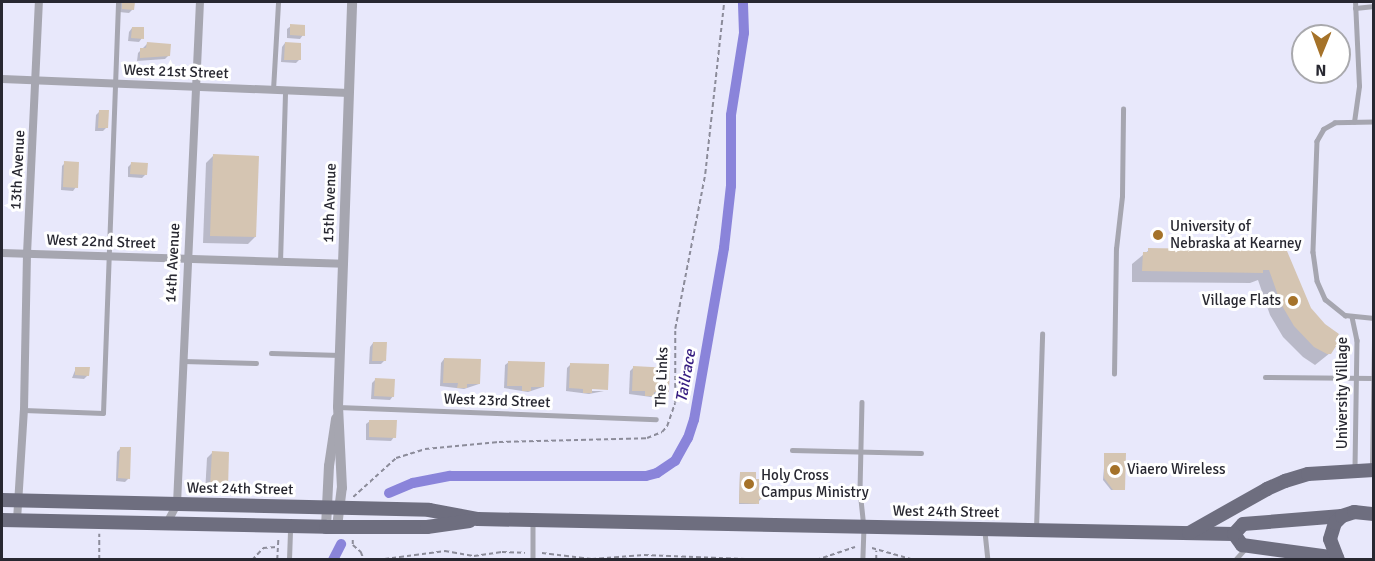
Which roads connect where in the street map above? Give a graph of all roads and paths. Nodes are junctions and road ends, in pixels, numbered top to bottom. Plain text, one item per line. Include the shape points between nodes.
1 (39, 2) edge
2 (118, 2) edge
3 (200, 2) edge
4 (278, 2) edge
5 (352, 2) edge
6 (724, 2) edge
7 (1355, 2) edge
8 (1374, 6) edge
9 (1355, 8) junction
10 (2, 79) edge
11 (36, 80) junction
12 (115, 83) junction
13 (197, 87) junction
14 (273, 90) junction
15 (285, 90) junction
16 (349, 93) junction
17 (1123, 109) dead end
18 (1354, 122) junction
19 (1374, 122) edge
20 (2, 253) edge
21 (27, 254) junction
22 (108, 256) junction
23 (186, 258) junction
24 (280, 262) junction
25 (343, 264) junction
26 (1352, 317) junction
27 (1374, 318) edge
28 (1042, 333) dead end
29 (1374, 333) edge
30 (271, 353) dead end
31 (340, 355) junction
32 (183, 361) junction
33 (256, 363) dead end
34 (1114, 374) dead end
35 (1265, 377) dead end
36 (1357, 378) junction
37 (1373, 378) edge
38 (862, 402) dead end
39 (338, 406) junction
40 (24, 410) junction
41 (656, 419) dead end
42 (792, 450) dead end
43 (861, 452) junction
44 (921, 453) dead end
45 (1355, 470) junction
46 (1373, 470) edge
47 (2, 500) edge
48 (20, 500) junction
49 (177, 504) junction
50 (340, 507) junction
51 (1374, 514) edge
52 (1342, 516) junction
53 (478, 519) junction
54 (2, 520) edge
55 (17, 520) junction
56 (533, 520) junction
57 (167, 523) junction
58 (291, 526) junction
59 (332, 527) junction
60 (353, 527) junction
61 (864, 527) junction
62 (985, 529) junction
63 (99, 530) dead end
64 (1036, 531) junction
65 (1188, 533) junction
66 (278, 534) dead end
67 (1234, 534) junction
68 (1248, 546) junction
69 (277, 547) junction
70 (876, 550) dead end
71 (531, 553) junction
72 (1338, 559) edge
73 (99, 560) edge
74 (252, 560) edge
75 (277, 560) edge
76 (290, 560) edge
77 (364, 560) edge
78 (377, 560) edge
79 (533, 560) edge
80 (770, 560) edge
81 (863, 560) edge
82 (876, 560) edge
83 (988, 560) edge
84 (1234, 560) edge

1 - 11 street, 13th Avenue
2 - 12 lane
3 - 13 street, 14th Avenue
4 - 14 lane
5 - 16 street, 15th Avenue
6 - 50 path, The Links via 705,174 675,329 675,403 667,426 647,438 464,444 425,450 396,458
7 - 9 lane
8 - 9 lane
9 - 18 lane via 1359,86
10 - 11 street, West 21st Street
11 - 12 street, West 21st Street
11 - 21 street, 13th Avenue
12 - 13 street, West 21st Street
12 - 22 lane
13 - 14 street, West 21st Street
13 - 23 street, 14th Avenue
14 - 15 street, West 21st Street
15 - 16 street, West 21st Street
15 - 24 lane
16 - 25 street, 15th Avenue
17 - 34 lane
18 - 19 lane, University Village
18 - 26 lane, University Village via 1329,126 1317,141 1313,252 1321,292 1337,310
20 - 21 street, West 22nd Street
21 - 22 street, West 22nd Street
21 - 40 street, 13th Avenue
22 - 23 street, West 22nd Street
22 - 40 lane via 103,412
23 - 24 street, West 22nd Street
23 - 32 street, 14th Avenue
24 - 25 street, West 22nd Street
25 - 31 street, 15th Avenue
26 - 27 lane, University Village
26 - 36 lane, University Village via 1357,339
28 - 64 lane
29 - 37 lane, University Village
30 - 31 lane
31 - 39 street, 15th Avenue
32 - 33 lane
32 - 49 street, 14th Avenue
35 - 36 lane
36 - 37 lane
36 - 45 lane, University Village
37 - 46 lane, University Village
38 - 43 lane
39 - 41 lane, West 23rd Street
39 - 50 street, 15th Avenue
40 - 48 street, 13th Avenue
42 - 43 lane
43 - 44 lane
43 - 61 lane
45 - 46 main road
45 - 65 main road via 1308,474 1286,481
47 - 48 main road, West 24th Street
48 - 49 main road, West 24th Street
48 - 55 street, 13th Avenue
49 - 50 main road, West 24th Street
49 - 57 street, 14th Avenue
50 - 53 main road, West 24th Street via 429,510
50 - 59 street, 15th Avenue
51 - 52 main road, West 24th Street via 1354,512
52 - 67 main road, West 24th Street via 1243,524
52 - 72 main road via 1330,539
53 - 56 main road, West 24th Street
53 - 60 main road, West 24th Street via 427,527
54 - 55 main road, West 24th Street
55 - 57 main road, West 24th Street
56 - 61 main road, West 24th Street
56 - 71 lane
57 - 58 main road, West 24th Street
58 - 59 main road, West 24th Street
58 - 76 lane
59 - 60 main road, West 24th Street
60 - 77 path via 353,545
61 - 62 main road, West 24th Street
61 - 81 lane
62 - 64 main road, West 24th Street
62 - 83 lane
63 - 73 path
64 - 65 main road, West 24th Street
65 - 67 main road, West 24th Street
66 - 69 path
67 - 68 main road via 1242,545
68 - 72 main road
68 - 84 lane
69 - 74 path via 263,548
69 - 75 path
70 - 82 path
71 - 78 path via 474,556 445,551
71 - 79 lane
71 - 80 path via 592,559 644,555

